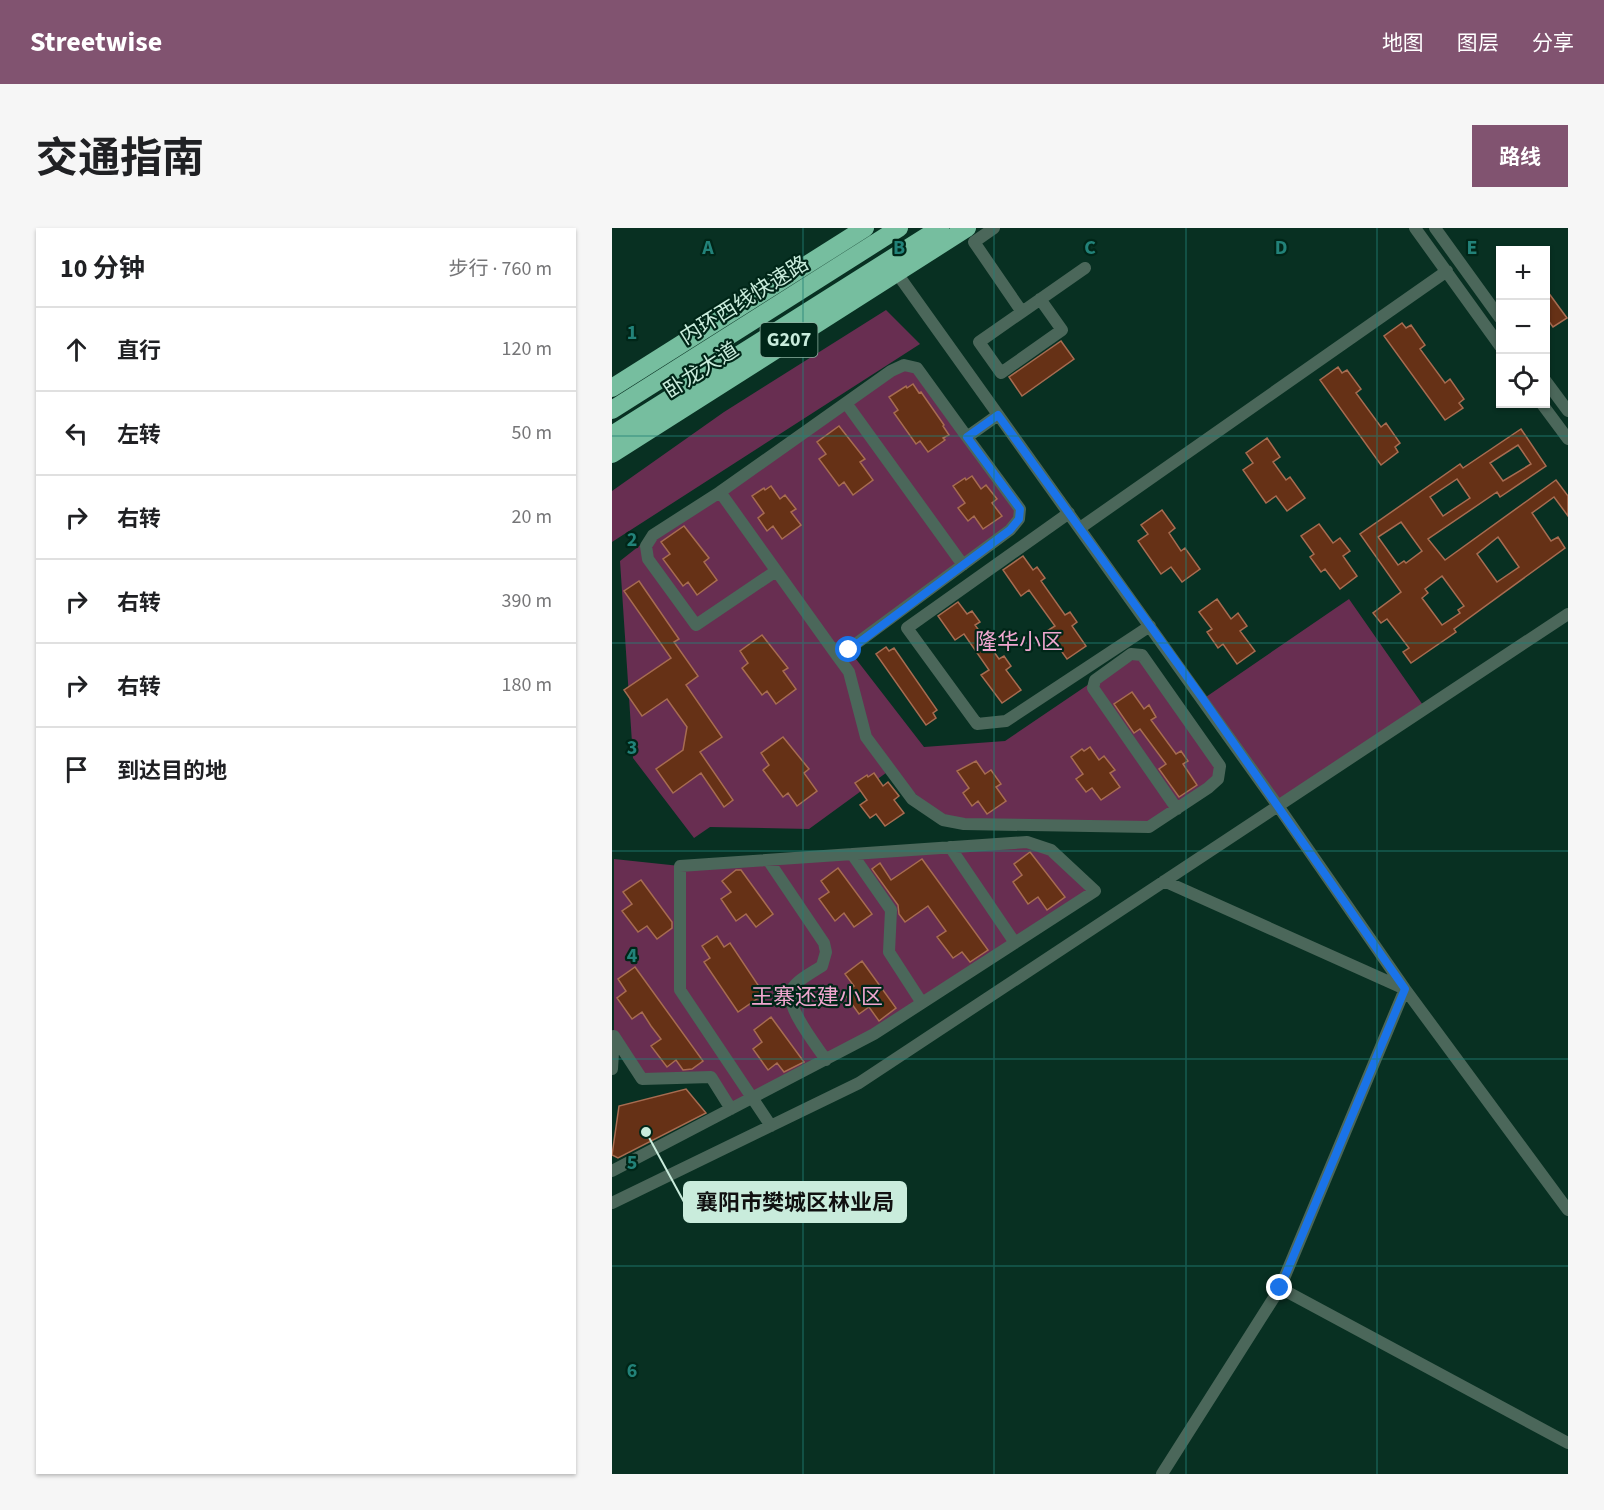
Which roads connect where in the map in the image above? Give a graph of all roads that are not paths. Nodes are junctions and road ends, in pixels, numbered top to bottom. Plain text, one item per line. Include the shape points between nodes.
1 (865, 228) edge
2 (875, 228) edge
3 (899, 228) edge
4 (940, 228) edge
5 (967, 228) edge
6 (981, 228) edge
7 (994, 228) edge
8 (1415, 228) edge
9 (1435, 228) edge
10 (1085, 268) dead end
11 (1447, 271) junction
12 (896, 272) junction
13 (1040, 299) junction
14 (1022, 312) junction
15 (1496, 312) edge
16 (1496, 340) edge
17 (703, 352) junction
18 (714, 371) junction
19 (1550, 387) edge
20 (612, 388) edge
21 (846, 403) junction
22 (1545, 408) edge
23 (612, 410) edge
24 (1568, 411) edge
25 (998, 415) junction
26 (612, 435) edge
27 (967, 437) junction
28 (1568, 440) edge
29 (612, 454) edge
30 (720, 492) junction
31 (1069, 513) junction
32 (1080, 528) junction
33 (963, 565) junction
34 (776, 571) junction
35 (1568, 614) edge
36 (1150, 626) junction
37 (838, 657) junction
38 (1278, 806) junction
39 (1177, 809) junction
40 (950, 847) junction
41 (852, 854) junction
42 (768, 860) junction
43 (1164, 881) junction
44 (1015, 943) junction
45 (1405, 989) junction
46 (922, 1003) junction
47 (826, 1060) junction
48 (612, 1069) edge
49 (752, 1098) junction
50 (731, 1109) junction
51 (771, 1126) junction
52 (612, 1171) edge
53 (612, 1203) edge
54 (1568, 1210) edge
55 (1280, 1288) junction
56 (1568, 1443) edge
57 (1162, 1474) edge

1 - 20 highway, 卧龙大道 / G207
2 - 17 highway via 790,283
3 - 17 highway, 内环西线快速路
4 - 18 highway, 内环西线快速路
5 - 12 highway, 卧龙大道 / G207
6 - 18 highway via 843,314
7 - 14 street via 974,242
8 - 11 street
9 - 15 street
10 - 13 street
11 - 16 street
11 - 32 street
12 - 25 street
12 - 29 highway, 卧龙大道 / G207
13 - 14 street
13 - 14 street via 1062,330 1001,373 979,342
17 - 23 highway, 内环西线快速路
18 - 26 highway, 内环西线快速路
19 - 24 street
21 - 27 street via 891,371 904,365 917,368
21 - 30 street
21 - 33 street
22 - 28 street
25 - 27 street
25 - 31 street
27 - 33 street via 1020,509 1019,519 1010,530
30 - 34 street
30 - 34 street via 653,535 646,546 648,559 696,625
31 - 32 street
31 - 36 street via 907,628 977,724 1006,721
32 - 36 street
33 - 37 street
34 - 37 street
35 - 38 street
36 - 38 street
37 - 39 street via 849,672 866,738 912,799 943,820 964,824 1149,827
38 - 43 street
38 - 45 street
39 - 39 street via 1093,688 1095,680 1131,654 1142,655 1220,766 1218,779
40 - 41 street
40 - 44 street
40 - 44 street via 1027,842 1051,850 1095,891
41 - 42 street
41 - 46 street via 891,910 889,952
42 - 47 street via 824,943 822,966 792,986 789,995 792,1009
42 - 49 street via 680,866 680,990
43 - 45 street
43 - 51 street via 858,1083
44 - 46 street
45 - 54 street
45 - 55 street
46 - 47 street
47 - 49 street
48 - 50 street via 614,1036 642,1079 711,1077
49 - 50 street
49 - 51 street
50 - 52 street
51 - 53 street
55 - 56 street
55 - 57 street

